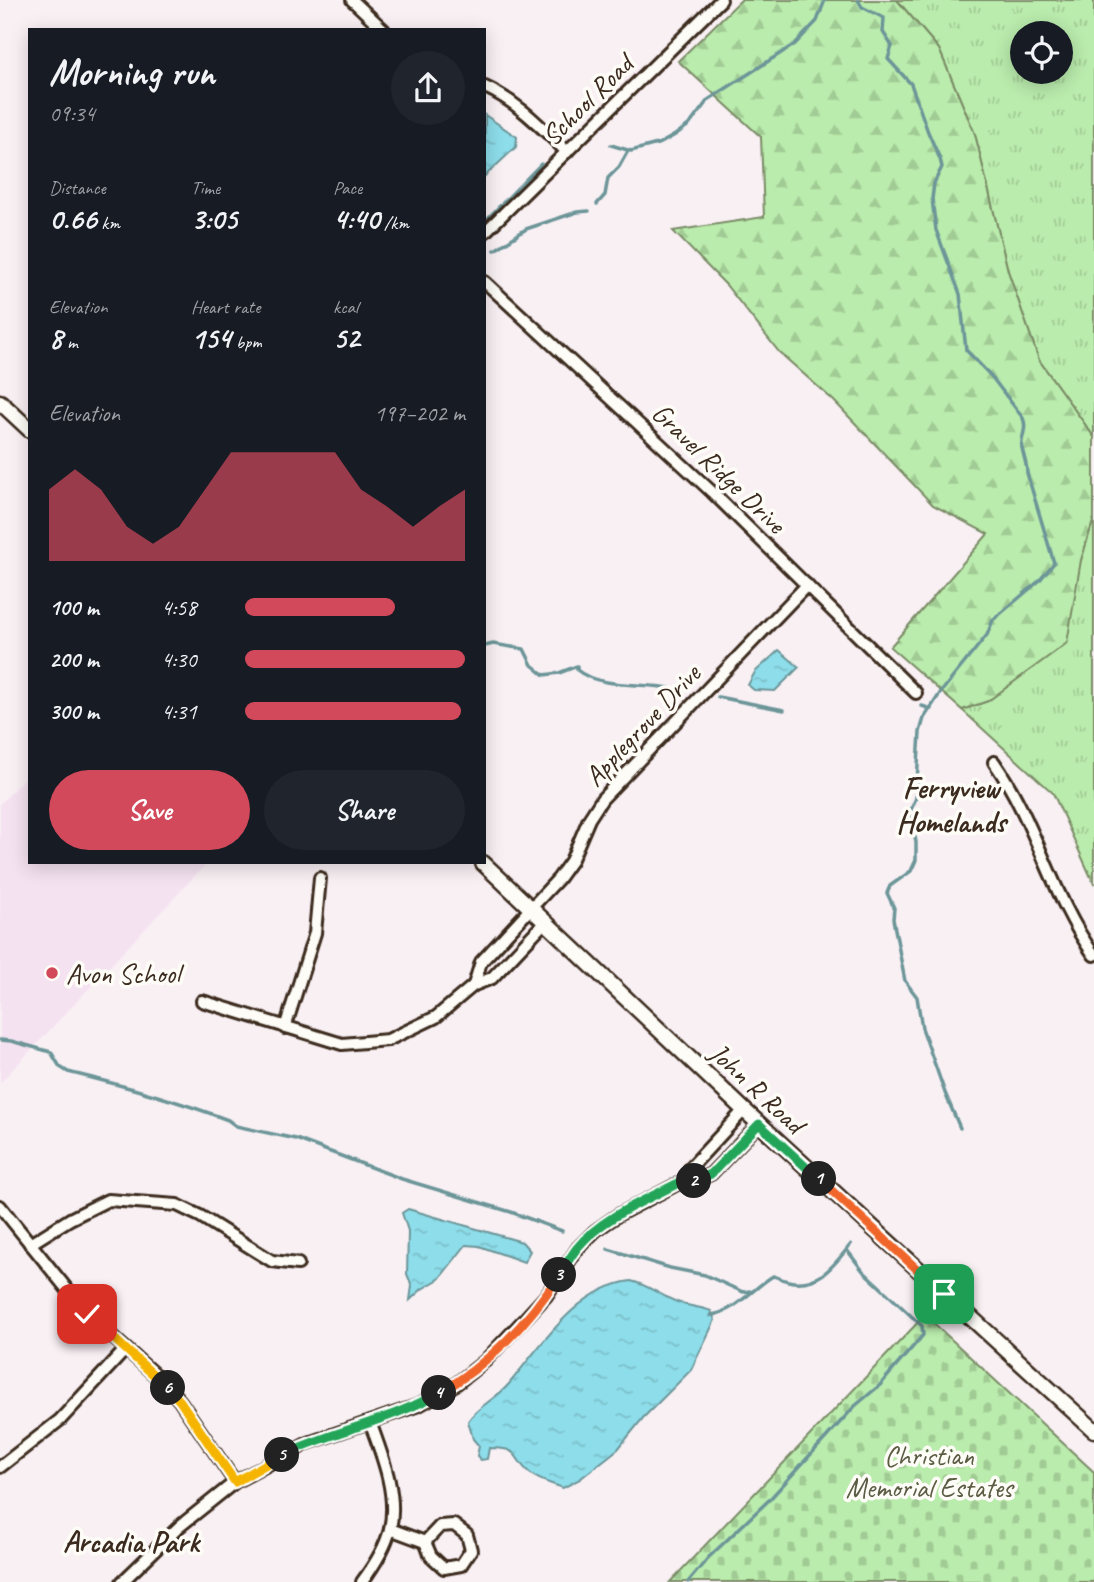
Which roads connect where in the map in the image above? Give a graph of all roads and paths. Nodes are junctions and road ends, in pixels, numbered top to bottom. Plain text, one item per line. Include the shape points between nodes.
1 (352, 0) edge
2 (721, 0) edge
3 (382, 28) edge
4 (486, 87) edge
5 (567, 152) junction
6 (486, 231) edge
7 (486, 283) edge
8 (0, 402) edge
9 (28, 428) edge
10 (807, 585) junction
11 (916, 693) dead end
12 (994, 762) dead end
13 (483, 864) edge
14 (320, 878) dead end
15 (529, 908) junction
16 (544, 923) junction
17 (1094, 955) edge
18 (474, 985) junction
19 (202, 1001) dead end
20 (285, 1028) junction
21 (744, 1110) junction
22 (759, 1124) junction
23 (682, 1181) junction
24 (0, 1206) edge
25 (30, 1244) junction
26 (298, 1264) dead end
27 (125, 1350) junction
28 (370, 1422) junction
29 (1094, 1430) edge
30 (0, 1467) edge
31 (235, 1482) junction
32 (390, 1529) junction
33 (425, 1542) junction
34 (122, 1582) edge
35 (362, 1582) edge

1 - 3 street
2 - 5 street, School Road
4 - 5 street via 505,96
5 - 6 street, School Road
7 - 10 street, Gravel Ridge Drive
8 - 9 main road
10 - 11 street, Gravel Ridge Drive
10 - 15 street, Applegrove Drive via 602,799 571,862
12 - 17 street via 1014,793 1061,900
13 - 15 main road, John R Road
14 - 20 street via 315,933
15 - 16 main road, John R Road
15 - 18 street, Applegrove Drive via 481,962
16 - 18 street via 492,978
16 - 21 main road, John R Road
18 - 20 street via 436,1017 388,1040 342,1044
19 - 20 street
21 - 22 main road, John R Road
21 - 23 street
22 - 23 street via 711,1174
22 - 29 main road, John R Road
23 - 28 street via 594,1231 546,1296 485,1361 456,1384 419,1405
24 - 25 street
25 - 26 street via 108,1200 164,1204 200,1216 272,1261
25 - 27 street via 87,1314
27 - 30 street via 60,1420
27 - 31 street via 180,1401
28 - 31 street via 308,1443
28 - 32 street via 385,1464
31 - 34 street
32 - 33 street
32 - 35 street
33 - 33 street via 431,1556 444,1567 461,1565 471,1550 467,1535 454,1525 440,1526

